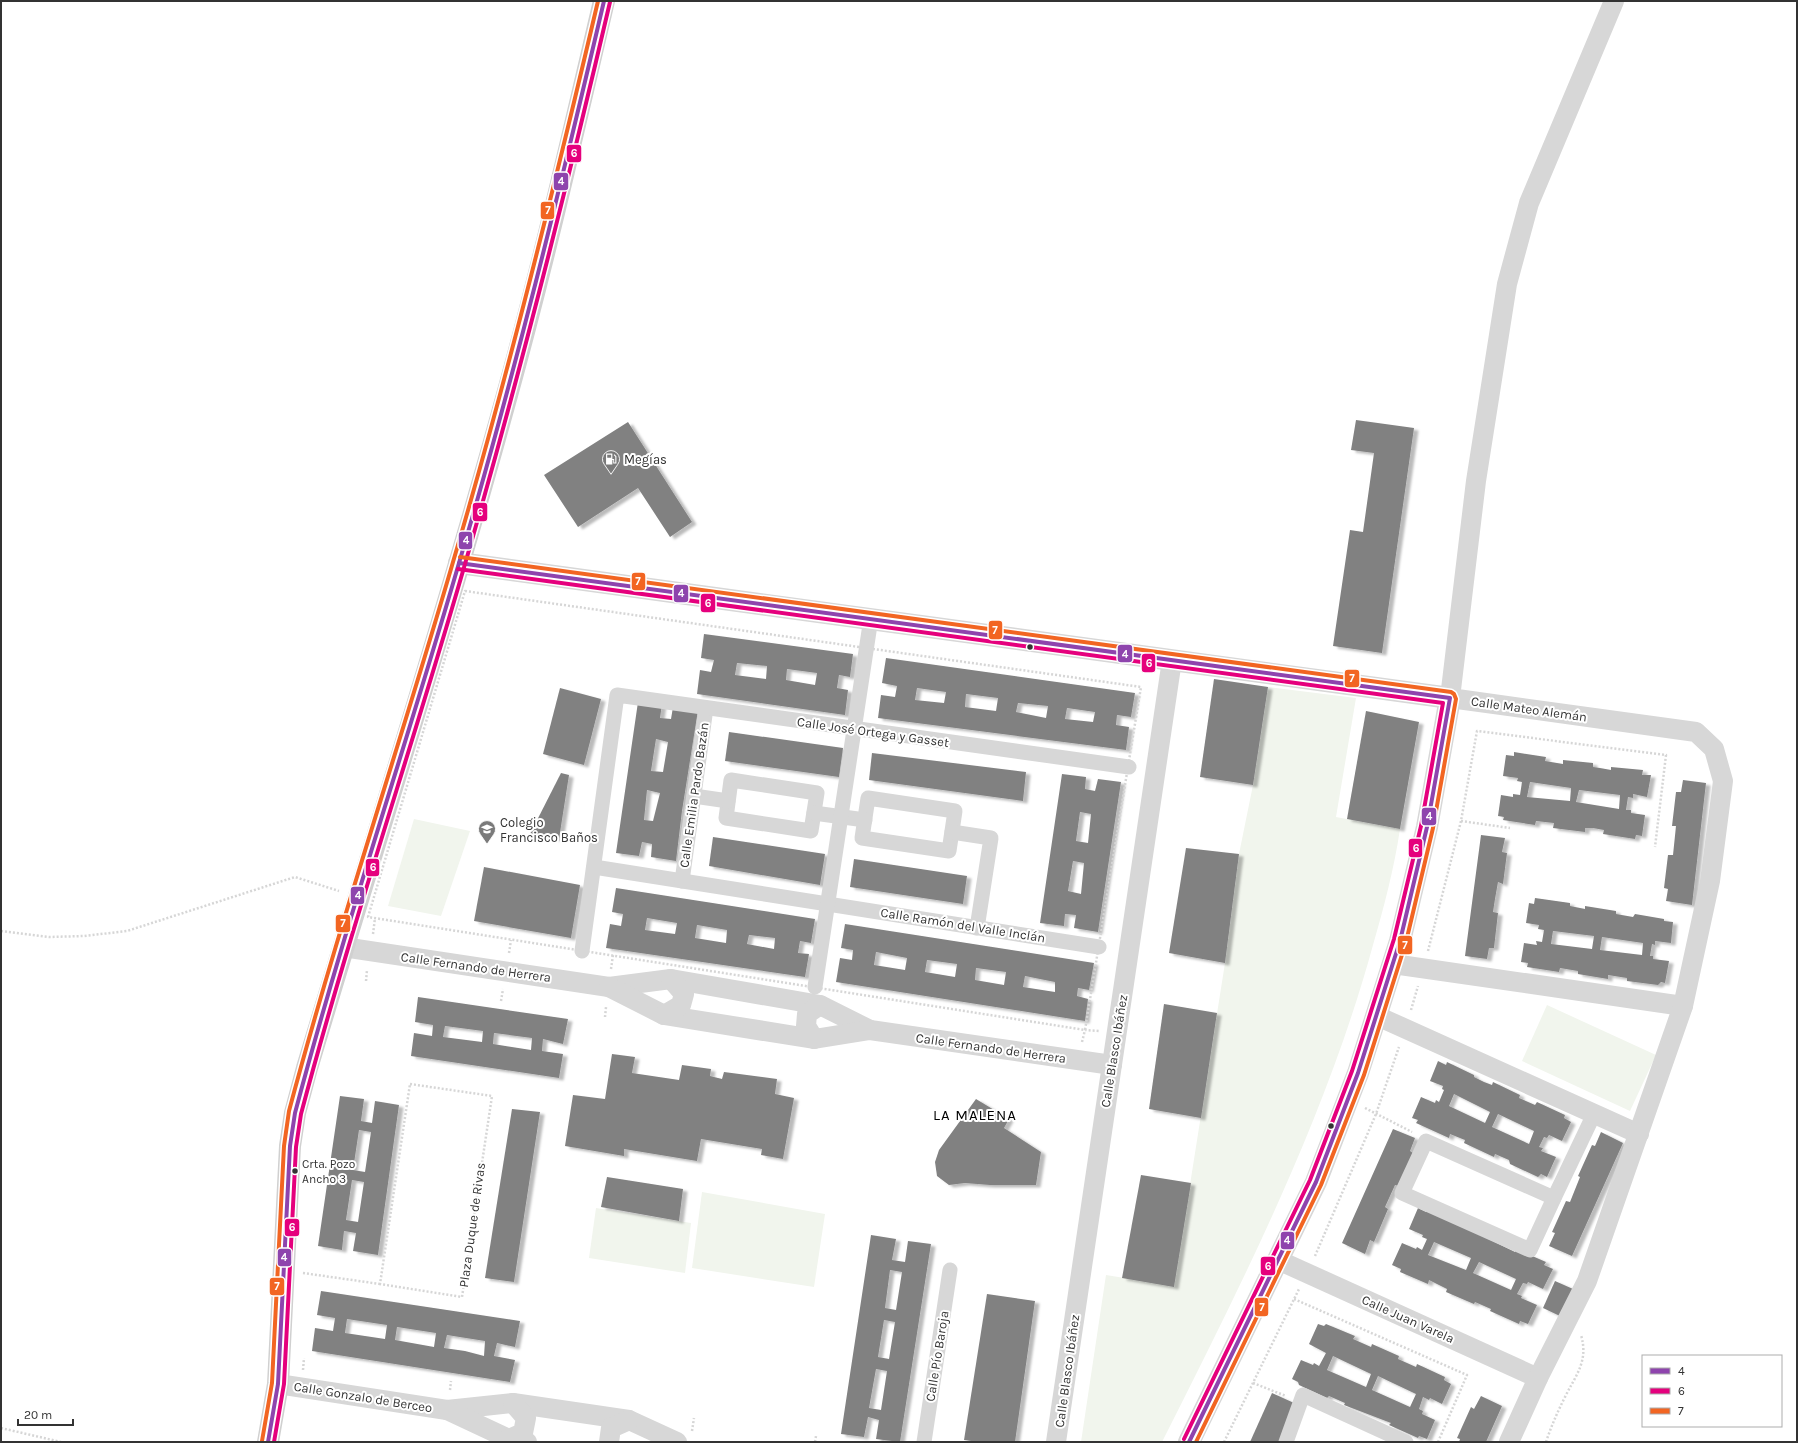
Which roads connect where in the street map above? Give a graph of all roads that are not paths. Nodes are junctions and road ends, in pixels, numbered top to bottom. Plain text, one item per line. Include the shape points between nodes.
1 (604, 1) edge
2 (1614, 1) edge
3 (459, 563) junction
4 (871, 618) junction
5 (1172, 660) junction
6 (1450, 698) junction
7 (706, 708) junction
8 (854, 729) junction
9 (1129, 767) dead end
10 (694, 796) junction
11 (728, 801) junction
12 (814, 813) junction
13 (841, 817) junction
14 (865, 820) junction
15 (952, 832) junction
16 (594, 867) junction
17 (682, 881) junction
18 (828, 904) junction
19 (977, 928) junction
20 (343, 947) junction
21 (1099, 947) dead end
22 (582, 951) dead end
23 (1393, 964) junction
24 (671, 978) junction
25 (609, 986) junction
26 (818, 996) junction
27 (1683, 1006) junction
28 (664, 1015) junction
29 (1377, 1016) junction
30 (870, 1030) junction
31 (814, 1039) junction
32 (1112, 1066) junction
33 (1594, 1114) junction
34 (1639, 1134) junction
35 (1554, 1198) junction
36 (1278, 1260) junction
37 (950, 1270) dead end
38 (1538, 1378) junction
39 (278, 1384) junction
40 (513, 1403) junction
41 (447, 1410) junction
42 (629, 1420) junction
43 (518, 1441) edge
44 (268, 1442) edge
45 (609, 1442) edge
46 (677, 1442) edge
47 (924, 1442) edge
48 (1056, 1442) edge
49 (1189, 1442) edge
50 (1286, 1442) edge
51 (1406, 1442) edge
52 (1509, 1442) edge

1 - 3 main road via 515,364
2 - 6 street via 1529,203 1507,284 1476,481
3 - 4 street, Calle Mateo Alemán
3 - 20 main road
4 - 5 street, Calle Mateo Alemán
4 - 8 street
5 - 6 street, Calle Mateo Alemán
5 - 32 street, Calle Blasco Ibáñez
6 - 23 street via 1427,827
6 - 27 street, Calle Mateo Alemán via 1696,732 1714,749 1723,781 1710,881
7 - 8 street, Calle José Ortega y Gasset
7 - 10 street, Calle Emilia Pardo Bazán
7 - 16 street, Calle José Ortega y Gasset via 617,695
8 - 9 street, Calle José Ortega y Gasset
8 - 13 street
10 - 11 street
10 - 17 street, Calle Emilia Pardo Bazán
11 - 12 street via 726,818 811,831
11 - 12 street via 731,780 817,793
12 - 13 street
13 - 14 street
13 - 18 street
14 - 15 street via 862,838 949,851
14 - 15 street via 868,798 955,811
15 - 19 street via 991,838
16 - 17 street, Calle Ramón del Valle Inclán
16 - 22 street
17 - 18 street, Calle Ramón del Valle Inclán
18 - 19 street, Calle Ramón del Valle Inclán
18 - 26 street
19 - 21 street, Calle Ramón del Valle Inclán
20 - 25 street, Calle Fernando de Herrera
20 - 39 main road via 307,1068 290,1146
23 - 27 street
23 - 29 street
24 - 25 street, Calle Fernando de Herrera
24 - 26 street, Calle Fernando de Herrera
24 - 28 street via 684,994 681,1005
25 - 28 street, Calle Fernando de Herrera
26 - 30 street, Calle Fernando de Herrera
26 - 31 street via 807,1014 806,1026
27 - 34 street
28 - 31 street, Calle Fernando de Herrera
29 - 33 street
29 - 36 street via 1348,1101 1316,1182
30 - 31 street, Calle Fernando de Herrera
30 - 32 street, Calle Fernando de Herrera
32 - 48 street, Calle Blasco Ibáñez
33 - 34 street
33 - 35 street
34 - 38 street via 1587,1281
35 - 35 street via 1530,1250 1402,1193 1426,1141
36 - 38 street, Calle Juan Varela
36 - 49 street
37 - 47 street, Calle Pío Baroja
38 - 52 street
39 - 41 street, Calle Gonzalo de Berceo
39 - 44 main road
40 - 41 street, Calle Gonzalo de Berceo
40 - 42 street, Calle Gonzalo de Berceo
40 - 43 street, Calle Gonzalo de Berceo via 526,1418 523,1433
41 - 43 street, Calle Gonzalo de Berceo
42 - 45 street via 611,1428
42 - 46 street, Calle Gonzalo de Berceo
50 - 51 street via 1303,1395

